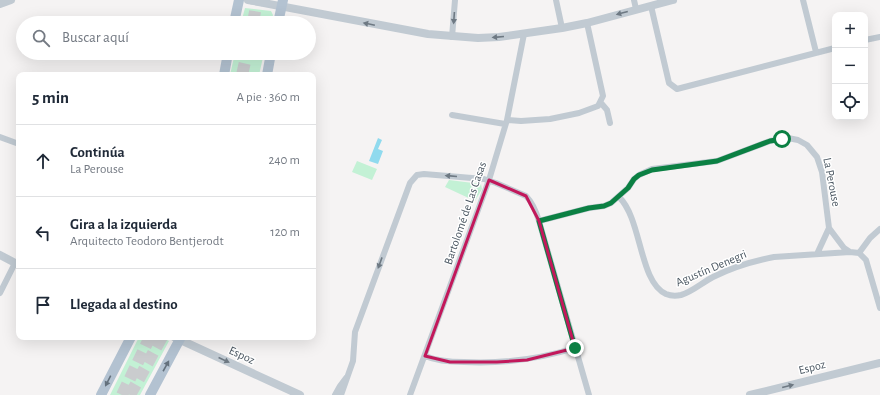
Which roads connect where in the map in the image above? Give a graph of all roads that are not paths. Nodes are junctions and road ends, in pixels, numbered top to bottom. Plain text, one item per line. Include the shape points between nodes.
1 (11, 0) edge
2 (239, 0) edge
3 (248, 0) edge
4 (455, 0) edge
5 (556, 0) edge
6 (634, 0) edge
7 (673, 0) edge
8 (803, 0) edge
9 (0, 2) edge
10 (283, 3) edge
11 (651, 6) junction
12 (636, 9) junction
13 (236, 16) edge
14 (280, 16) edge
15 (587, 22) junction
16 (562, 28) junction
17 (524, 34) junction
18 (452, 37) junction
19 (880, 37) edge
20 (868, 39) edge
21 (832, 49) edge
22 (816, 52) junction
23 (227, 60) edge
24 (270, 60) edge
25 (225, 72) edge
26 (268, 72) edge
27 (601, 103) junction
28 (452, 115) dead end
29 (506, 122) junction
30 (610, 123) dead end
31 (0, 136) edge
32 (16, 143) edge
33 (490, 180) junction
34 (619, 197) junction
35 (539, 221) junction
36 (829, 228) junction
37 (880, 229) edge
38 (850, 252) junction
39 (817, 254) junction
40 (858, 254) junction
41 (0, 255) edge
42 (16, 263) edge
43 (16, 266) edge
44 (0, 293) edge
45 (880, 308) edge
46 (129, 340) edge
47 (177, 340) edge
48 (182, 340) edge
49 (575, 348) junction
50 (425, 356) junction
51 (880, 363) edge
52 (347, 377) junction
53 (101, 395) edge
54 (150, 395) edge
55 (300, 395) edge
56 (335, 395) edge
57 (342, 395) edge
58 (410, 395) edge
59 (589, 395) edge
60 (750, 395) edge

1 - 9 street
2 - 13 main road
3 - 10 street
4 -> 18 street
5 - 16 street
6 - 12 street
7 - 11 street
8 - 22 street
10 - 14 main road
18 -> 10 street via 386,27
11 - 12 street
11 - 22 street via 667,78 672,87 677,89
12 -> 15 street
15 - 16 street
15 - 27 street via 603,96
16 - 17 street
17 -> 18 street via 478,38
17 - 29 street, Bartolomé de Las Casas
19 - 20 street
21 - 22 street
23 - 25 main road
24 - 26 main road
27 - 29 street via 593,109 565,117
27 - 30 street via 607,110
28 - 29 street
29 - 33 street, Bartolomé de Las Casas
31 - 32 street
33 - 35 street via 526,196 533,204
33 - 50 street, Bartolomé de Las Casas
33 -> 52 street via 424,174 412,180 355,332 352,361
34 - 35 street, La Perouse via 604,206
34 - 36 street, La Perouse via 643,172 717,161 770,141 793,139 807,145 817,157 822,172
34 - 39 street, Agustín Denegri via 630,210 649,272 658,288 666,294 686,293 723,272 754,261
35 - 49 street
36 - 38 street, La Perouse via 839,243
36 - 39 street
37 - 40 street
38 - 39 street, Agustín Denegri
38 - 40 street
40 - 45 street via 863,256 868,266
41 - 42 street
43 - 44 street
46 -> 53 main road
54 -> 47 main road
48 -> 55 street, Espoz
49 - 50 street via 527,360 505,362 450,362
49 - 59 street
50 - 58 street, Bartolomé de Las Casas
60 -> 51 street, Espoz
52 - 56 street
52 - 57 street

